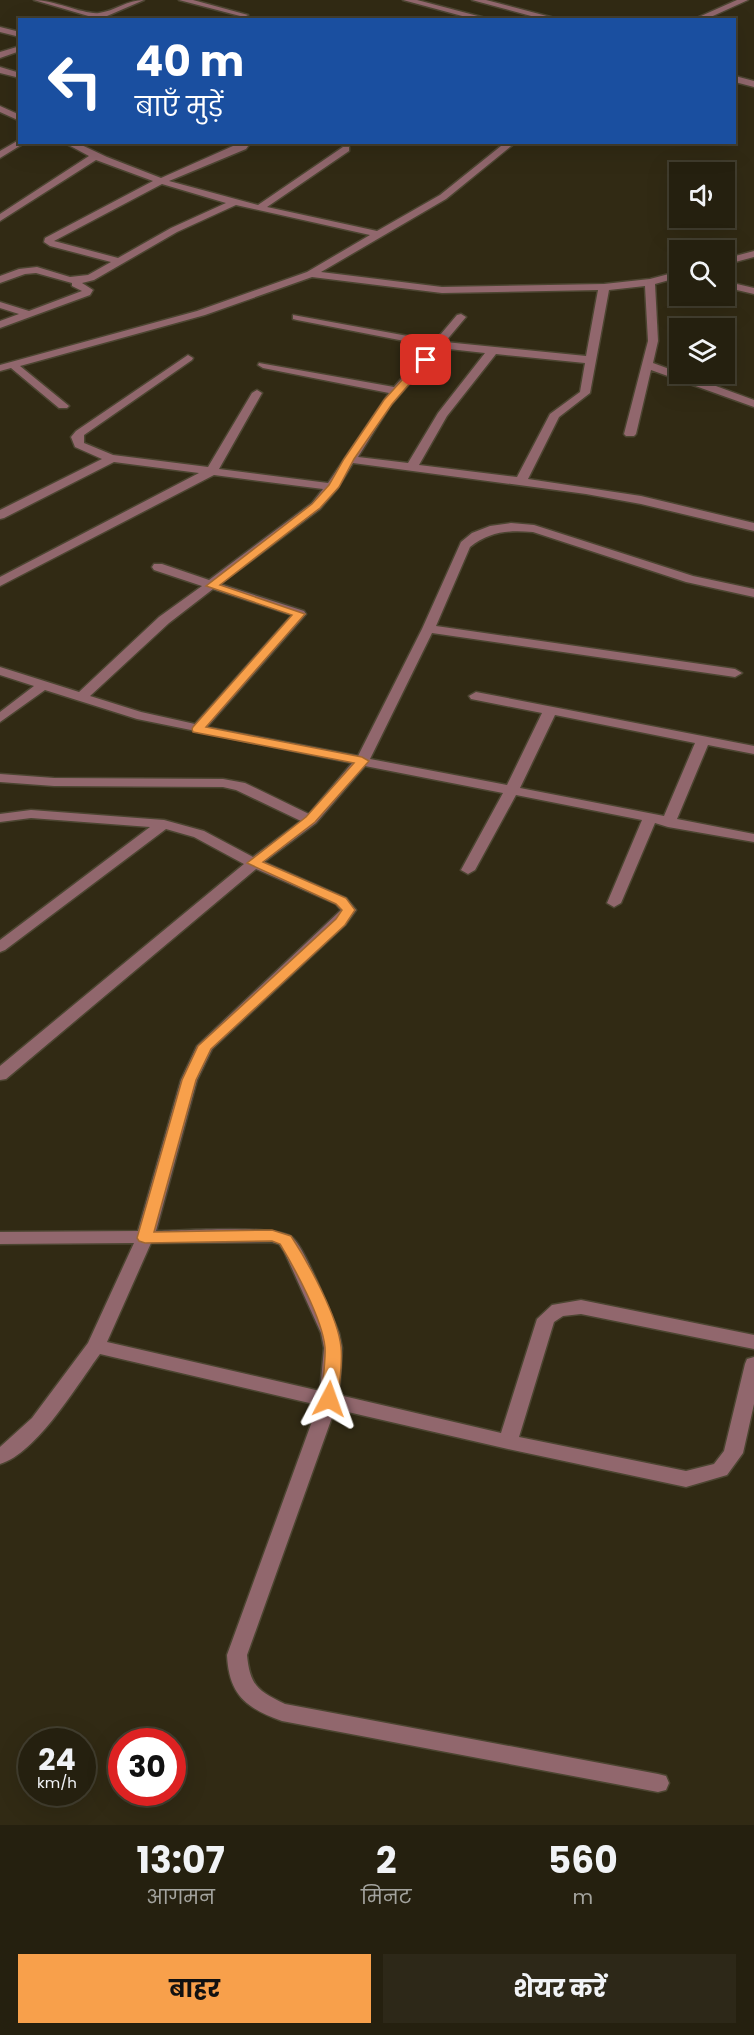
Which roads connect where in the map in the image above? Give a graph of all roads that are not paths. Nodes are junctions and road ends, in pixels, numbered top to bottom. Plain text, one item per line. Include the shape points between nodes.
1 (38, 0) edge
2 (140, 0) edge
3 (183, 0) edge
4 (407, 0) edge
5 (476, 0) edge
6 (744, 0) edge
7 (244, 15) dead end
8 (100, 16) junction
9 (96, 18) edge
10 (106, 18) edge
11 (481, 18) edge
12 (550, 18) edge
13 (699, 18) edge
14 (0, 29) edge
15 (18, 34) edge
16 (18, 49) edge
17 (0, 56) edge
18 (0, 70) edge
19 (18, 75) edge
20 (736, 79) edge
21 (754, 84) edge
22 (0, 109) edge
23 (18, 117) edge
24 (19, 144) edge
25 (71, 144) edge
26 (245, 144) edge
27 (509, 144) edge
28 (346, 149) dead end
29 (0, 155) edge
30 (94, 157) junction
31 (163, 180) junction
32 (236, 202) junction
33 (260, 208) junction
34 (0, 218) edge
35 (377, 234) junction
36 (754, 254) edge
37 (735, 259) edge
38 (120, 261) junction
39 (311, 274) junction
40 (669, 277) edge
41 (0, 280) edge
42 (80, 280) junction
43 (650, 282) junction
44 (604, 287) junction
45 (735, 287) edge
46 (754, 291) edge
47 (0, 305) edge
48 (28, 314) junction
49 (297, 317) dead end
50 (461, 317) dead end
51 (0, 325) edge
52 (439, 345) junction
53 (493, 350) junction
54 (188, 358) dead end
55 (591, 360) junction
56 (13, 365) junction
57 (647, 365) junction
58 (263, 366) dead end
59 (0, 368) edge
60 (398, 391) junction
61 (257, 393) dead end
62 (754, 404) edge
63 (63, 406) dead end
64 (630, 434) dead end
65 (112, 458) junction
66 (349, 459) junction
67 (412, 467) junction
68 (212, 471) junction
69 (521, 481) junction
70 (333, 487) junction
71 (0, 516) edge
72 (754, 527) edge
73 (158, 567) dead end
74 (0, 582) edge
75 (212, 586) junction
76 (754, 593) edge
77 (428, 629) junction
78 (0, 671) edge
79 (735, 673) dead end
80 (42, 686) junction
81 (476, 696) dead end
82 (80, 698) junction
83 (550, 711) junction
84 (0, 718) edge
85 (198, 729) junction
86 (703, 740) junction
87 (754, 750) edge
88 (362, 761) junction
89 (0, 778) edge
90 (511, 791) junction
91 (0, 818) edge
92 (650, 819) junction
93 (311, 820) junction
94 (668, 823) junction
95 (164, 824) junction
96 (754, 838) edge
97 (254, 863) junction
98 (468, 870) dead end
99 (614, 903) dead end
100 (0, 947) edge
101 (0, 1075) edge
102 (0, 1238) edge
103 (145, 1238) junction
104 (754, 1342) edge
105 (96, 1346) junction
106 (754, 1364) edge
107 (329, 1399) junction
108 (508, 1442) junction
109 (0, 1457) edge
110 (658, 1783) dead end

1 - 8 street
2 - 8 street
3 - 7 street
4 - 11 street
5 - 12 street
6 - 13 street
8 - 9 street
8 - 10 street
14 - 15 street
16 - 17 street
18 - 19 street
20 - 21 street
22 - 23 street
24 - 29 street
25 - 30 street
26 - 31 street
27 - 35 street via 443,197
28 - 33 street
30 - 31 street
30 - 34 street
31 - 32 street
31 - 38 street via 50,238 53,244
32 - 33 street
32 - 38 street via 174,230
33 - 35 street
35 - 39 street
36 - 37 street
38 - 42 street
39 - 44 street via 442,290
39 - 56 street via 201,314
40 - 43 street
41 - 42 street via 37,270
42 - 48 street via 76,284 88,290 86,294
43 - 44 street
43 - 57 street via 653,342
44 - 55 street
45 - 46 street
47 - 48 street
48 - 51 street
49 - 52 street
50 - 52 street
52 - 53 street
52 - 60 street
53 - 55 street
53 - 67 street via 442,416
54 - 65 street via 77,437 84,449
55 - 69 street via 585,393 554,416
56 - 59 street
56 - 63 street
57 - 62 street
57 - 64 street
58 - 60 street
60 - 66 street
61 - 68 street
65 - 68 street
65 - 71 street
66 - 67 street
66 - 70 street
67 - 69 street
68 - 70 street
68 - 74 street
69 - 72 street via 641,500
70 - 75 street via 316,506
73 - 75 street
75 - 82 street via 165,620
75 - 85 street via 300,614
76 - 77 street via 690,579 534,529 511,527 490,530 465,544
77 - 79 street
77 - 88 street
78 - 80 street
80 - 82 street
80 - 84 street
81 - 83 street
82 - 85 street
83 - 86 street
83 - 90 street
85 - 88 street
86 - 87 street
86 - 94 street
88 - 90 street
88 - 93 street
89 - 93 street via 223,783 240,786
90 - 92 street
90 - 98 street
91 - 95 street via 31,814
92 - 94 street
92 - 99 street
93 - 97 street
94 - 96 street
95 - 97 street via 198,834
95 - 100 street
97 - 101 street
97 - 103 street via 341,901 349,910 205,1046 189,1080
102 - 103 street
103 - 105 street
103 - 107 street via 265,1236 285,1240 302,1266 330,1333 333,1348
104 - 108 street via 581,1307 558,1310 546,1319
105 - 107 street
105 - 109 street via 39,1423
106 - 108 street via 733,1453 720,1470 704,1476 686,1479
107 - 108 street
107 - 110 street via 237,1655 238,1678 254,1698 282,1712

